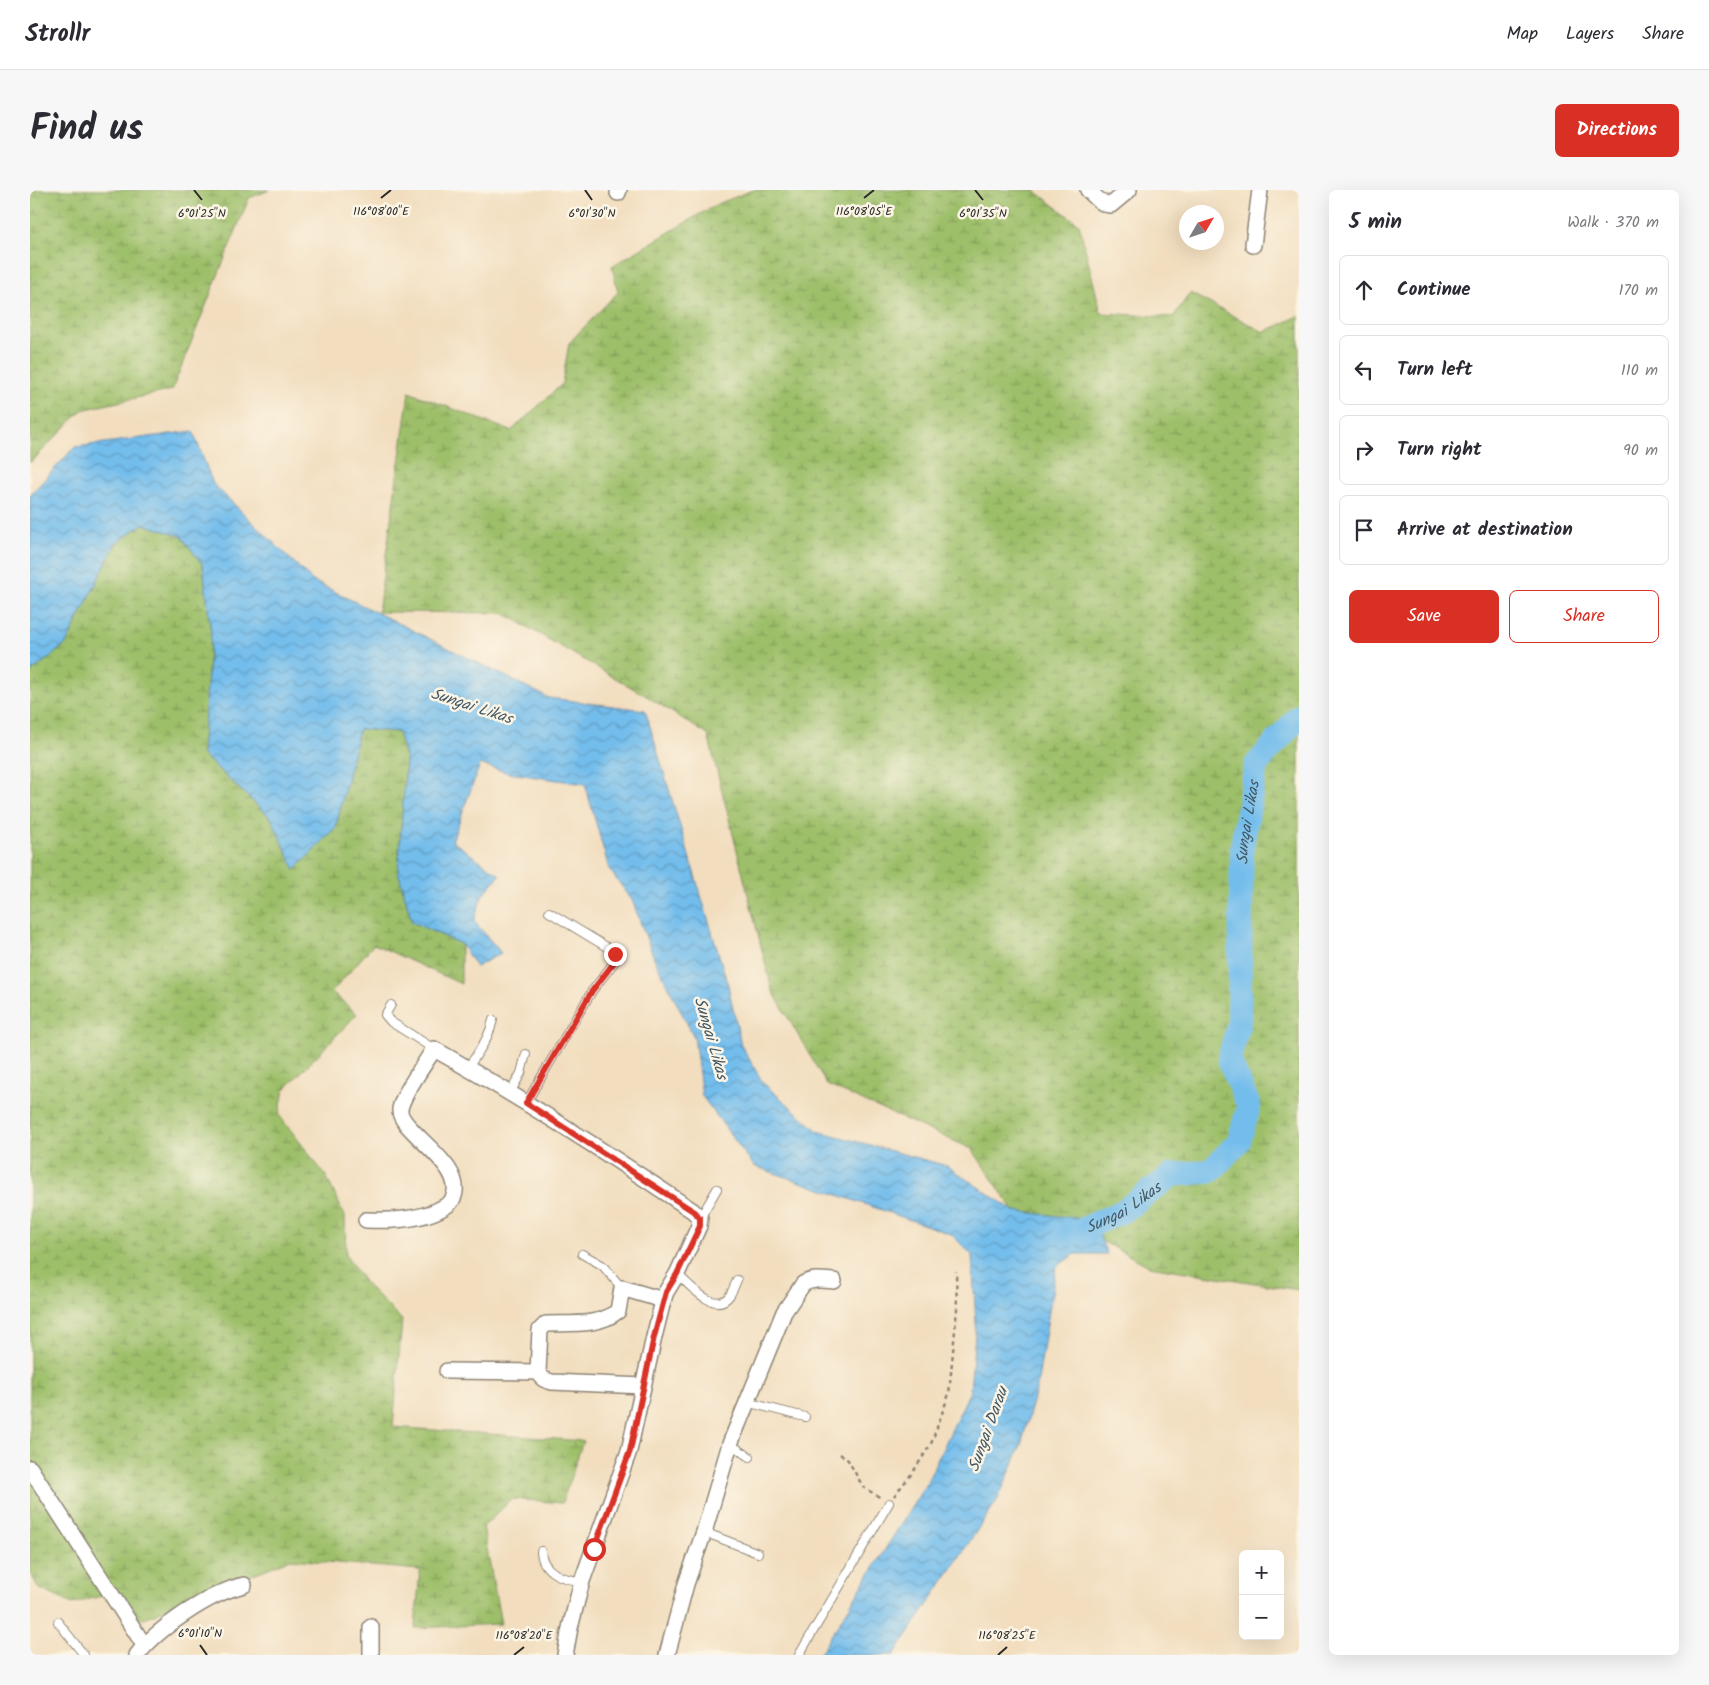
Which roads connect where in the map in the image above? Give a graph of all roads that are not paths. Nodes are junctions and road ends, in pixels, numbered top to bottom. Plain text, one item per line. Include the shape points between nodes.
1 (1088, 190) edge
2 (1129, 190) edge
3 (1260, 190) edge
4 (1253, 245) dead end
5 (549, 912) dead end
6 (391, 1005) dead end
7 (493, 1020) dead end
8 (434, 1049) junction
9 (526, 1054) dead end
10 (468, 1068) junction
11 (510, 1093) junction
12 (526, 1103) junction
13 (717, 1189) dead end
14 (700, 1218) junction
15 (366, 1220) dead end
16 (582, 1254) dead end
17 (677, 1274) junction
18 (737, 1280) dead end
19 (834, 1281) dead end
20 (622, 1288) junction
21 (663, 1300) junction
22 (447, 1370) dead end
23 (538, 1372) junction
24 (643, 1386) junction
25 (746, 1402) junction
26 (805, 1418) dead end
27 (730, 1444) junction
28 (750, 1457) dead end
29 (30, 1468) edge
30 (889, 1503) road end
31 (704, 1532) junction
32 (541, 1551) dead end
33 (758, 1553) dead end
34 (582, 1581) junction
35 (244, 1585) dead end
36 (58, 1622) dead end
37 (370, 1627) dead end
38 (140, 1650) edge
39 (84, 1655) edge
40 (371, 1655) edge
41 (565, 1655) edge
42 (667, 1655) edge
43 (799, 1655) edge

1 - 2 street via 1104,204 1111,205
3 - 4 street
5 - 12 lane via 605,946 615,954 616,960 592,991
6 - 8 lane via 385,1015 391,1022
7 - 10 lane via 484,1044
8 - 10 street
8 - 15 street via 404,1099 400,1114 451,1174 455,1185 452,1202 420,1216 388,1221
9 - 11 lane via 521,1073
10 - 11 street
11 - 12 street
12 - 14 street via 646,1179
13 - 14 lane
14 - 17 street via 700,1226
16 - 20 lane via 602,1266
17 - 18 lane via 712,1302 721,1302 729,1296
17 - 21 street
19 - 25 street via 808,1281 799,1289 784,1312
20 - 21 street
20 - 23 street via 618,1311 605,1320 542,1326
21 - 24 street
22 - 23 street
23 - 24 street via 541,1378 552,1382
24 - 34 street via 630,1451
25 - 26 lane
25 - 27 street
27 - 28 lane
27 - 31 street
29 - 38 street
30 - 43 lane
31 - 33 lane
31 - 42 street
32 - 34 lane via 542,1560 553,1573
34 - 41 street
35 - 38 street via 212,1597 159,1632
36 - 39 lane
37 - 40 street

